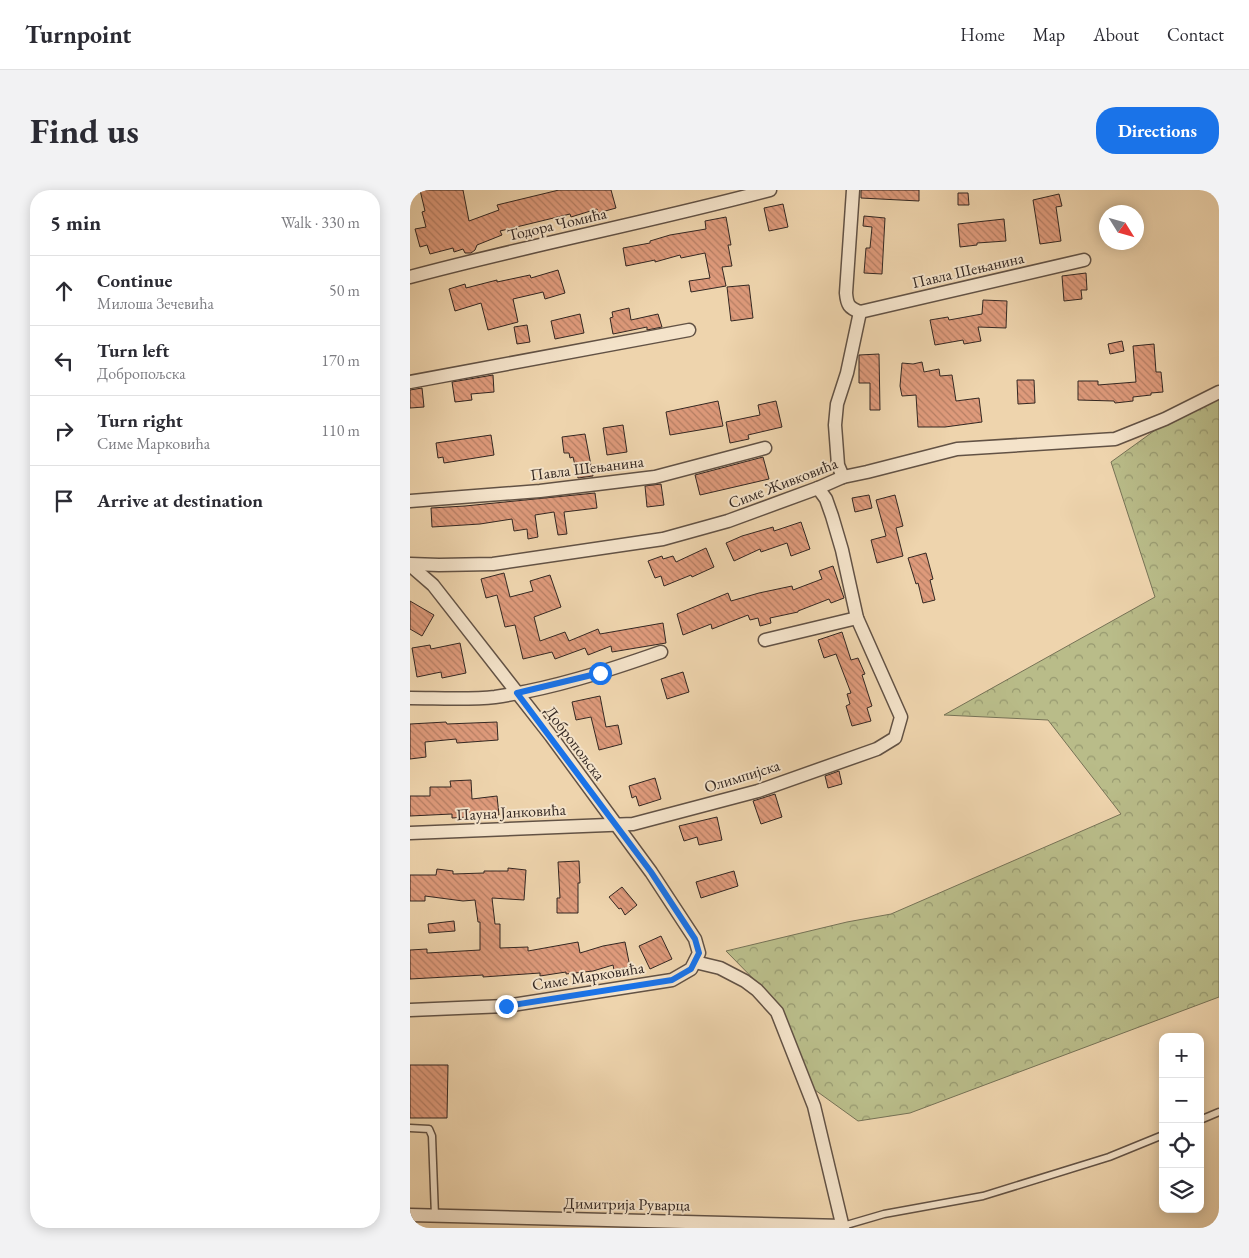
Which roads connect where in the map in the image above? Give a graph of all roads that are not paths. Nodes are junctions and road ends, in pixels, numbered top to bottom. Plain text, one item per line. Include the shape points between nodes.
1 (770, 190) edge
2 (853, 190) edge
3 (1084, 260) dead end
4 (410, 277) edge
5 (860, 312) junction
6 (689, 330) dead end
7 (410, 382) edge
8 (1219, 392) edge
9 (766, 448) dead end
10 (843, 477) junction
11 (818, 488) junction
12 (410, 501) edge
13 (410, 564) edge
14 (857, 618) junction
15 (765, 640) dead end
16 (661, 652) dead end
17 (517, 693) junction
18 (410, 698) edge
19 (614, 823) junction
20 (410, 833) edge
21 (697, 957) junction
22 (410, 1010) edge
23 (1219, 1112) edge
24 (1204, 1118) edge
25 (410, 1128) edge
26 (1159, 1137) edge
27 (410, 1215) edge
28 (435, 1216) junction
29 (843, 1227) edge

1 - 4 street, Тодора Чомића
2 - 5 street via 846,293 850,309
3 - 5 street, Павла Шењанина
5 - 10 street via 835,425 838,465
6 - 7 street
8 - 10 street, Симе Живковића via 1115,439 957,449
9 - 12 street, Павла Шењанина via 655,477 540,491
10 - 11 street, Симе Живковића
11 - 13 street, Симе Живковића via 728,521 663,539 492,564
11 - 14 street, Олимпијска via 830,508
13 - 17 street, Добропољска via 433,585
14 - 15 street
14 - 19 street, Олимпијска via 901,717 895,738 876,749 758,791 633,824
16 - 17 street via 600,673
17 - 18 street via 493,697
17 - 19 street, Добропољска
19 - 20 street, Пауна Јанковића
19 - 21 street, Добропољска via 695,939
21 - 22 street, Симе Марковића via 691,969 672,980 506,1006
21 - 29 street via 745,981 777,1012 814,1106
23 - 24 lane
25 - 28 lane via 429,1129 432,1136
26 - 29 lane via 1109,1157 983,1196 884,1214
27 - 28 street, Димитрија Руварца
28 - 29 street, Димитрија Руварца

